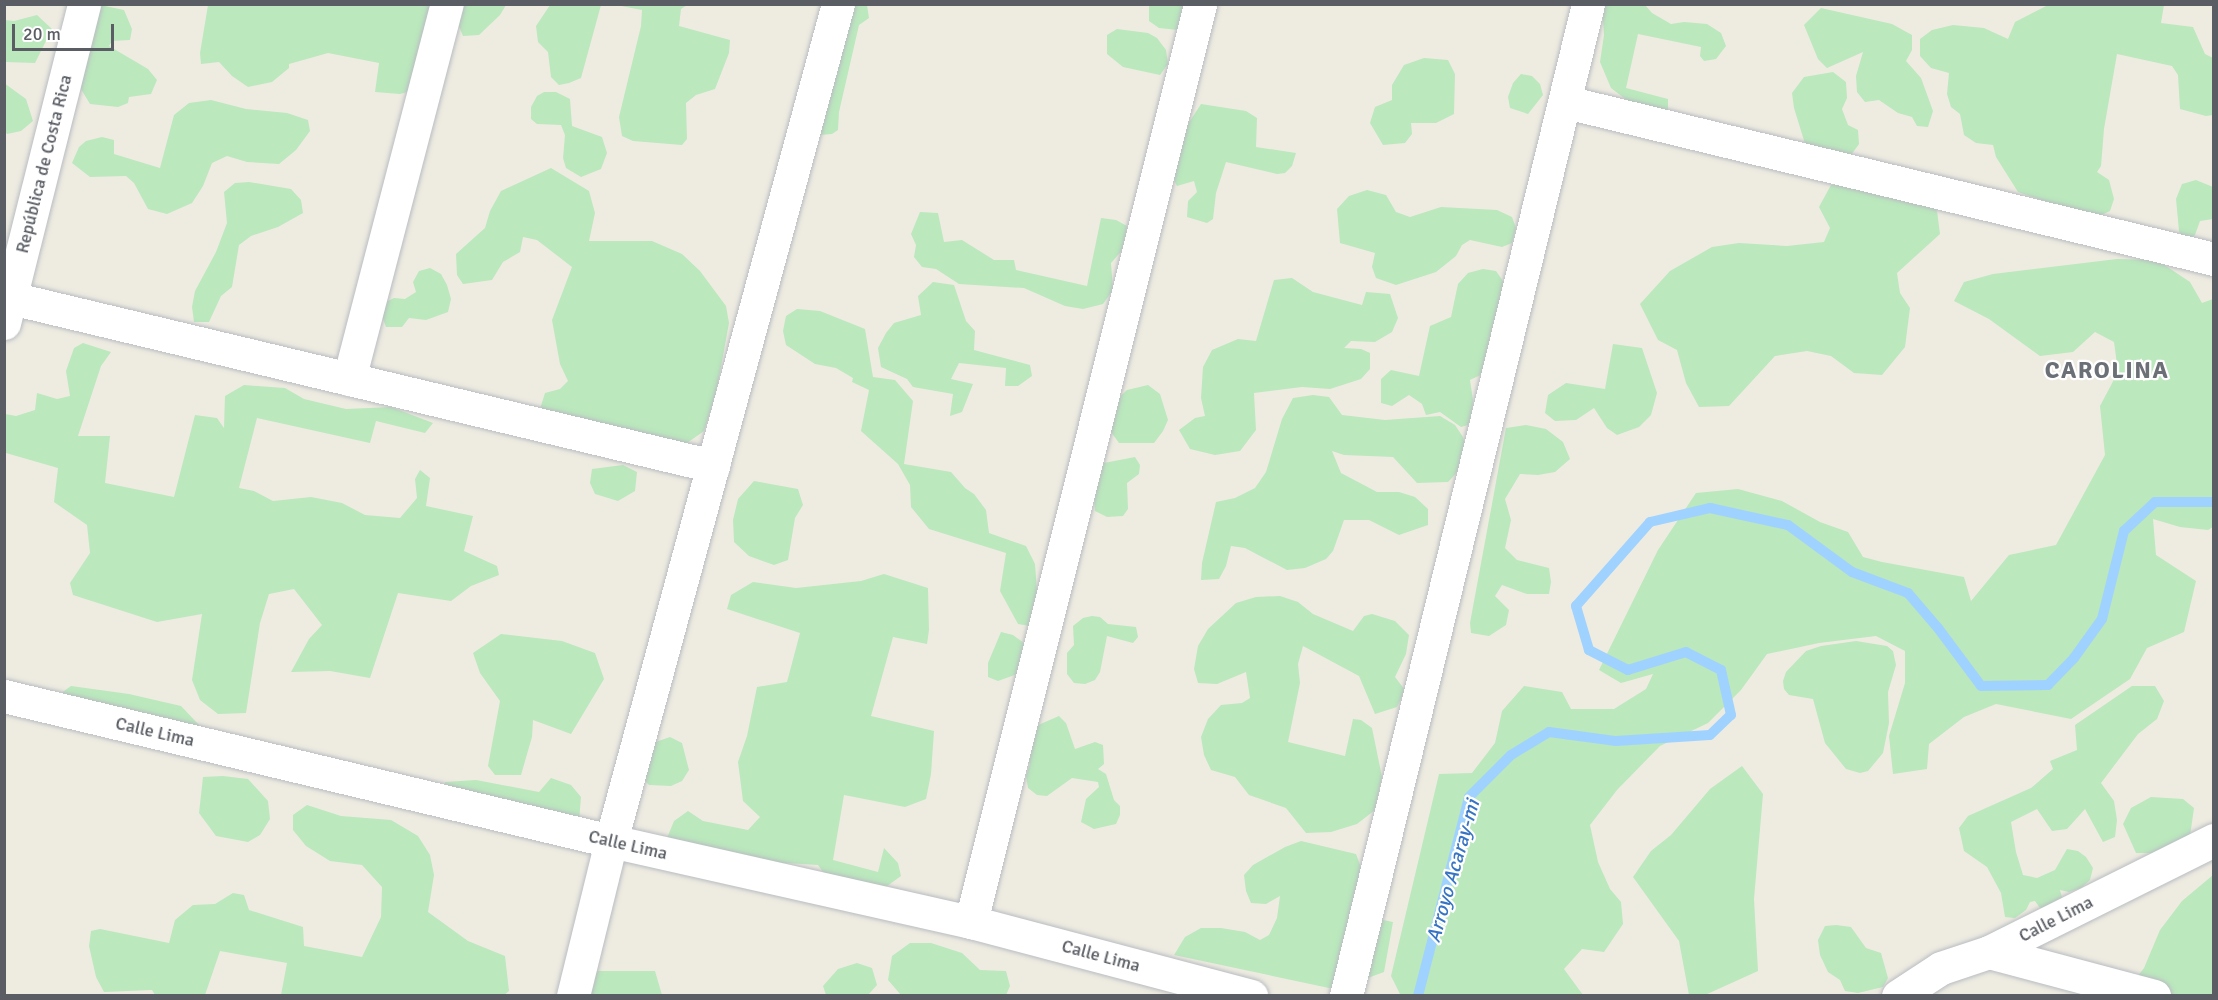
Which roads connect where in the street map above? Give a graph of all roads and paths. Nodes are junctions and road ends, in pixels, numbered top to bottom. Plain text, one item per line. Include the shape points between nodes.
1 (84, 4) edge
2 (447, 4) edge
3 (838, 4) edge
4 (1200, 4) edge
5 (1588, 4) edge
6 (1566, 102) junction
7 (2214, 259) edge
8 (8, 310) edge
9 (349, 379) junction
10 (713, 466) junction
11 (4, 696) edge
12 (2214, 840) edge
13 (611, 841) junction
14 (971, 922) junction
15 (1989, 952) junction
16 (573, 996) edge
17 (1251, 996) edge
18 (1346, 996) edge
19 (1898, 996) edge
20 (2154, 996) edge

1 - 8 street, República de Costa Rica
2 - 9 street
3 - 10 street
4 - 14 street
5 - 6 street
6 - 7 street
6 - 18 street
8 - 9 street
9 - 10 street
10 - 13 street
11 - 13 street, Calle Lima
12 - 15 street, Calle Lima
13 - 14 street, Calle Lima
13 - 16 street
14 - 17 street, Calle Lima
15 - 19 street, Calle Lima via 1941,968
15 - 20 street

